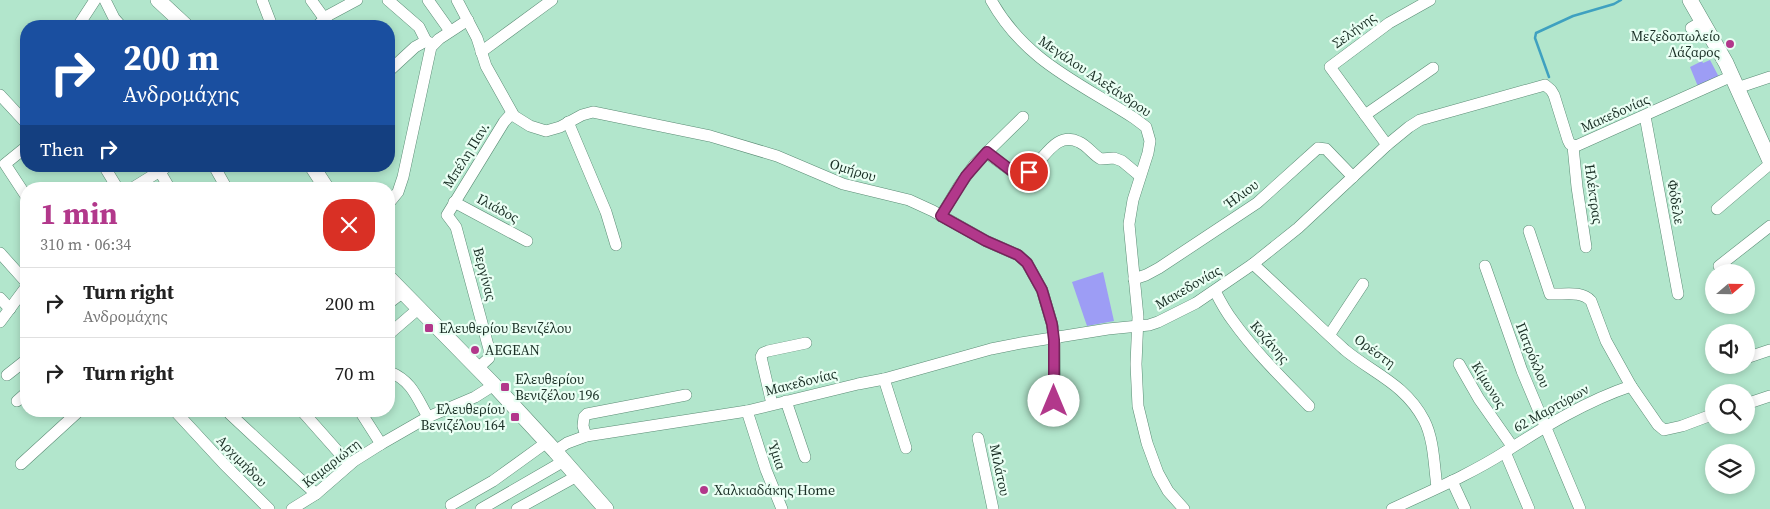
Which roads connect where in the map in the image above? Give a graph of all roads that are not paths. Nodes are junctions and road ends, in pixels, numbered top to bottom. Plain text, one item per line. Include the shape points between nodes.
1 (95, 0) edge
2 (105, 0) edge
3 (158, 0) edge
4 (262, 0) edge
5 (310, 0) edge
6 (357, 0) edge
7 (388, 0) edge
8 (428, 0) edge
9 (457, 0) edge
10 (552, 0) edge
11 (991, 0) edge
12 (1430, 0) edge
13 (1690, 0) edge
14 (82, 20) edge
15 (116, 20) edge
16 (175, 20) edge
17 (270, 20) edge
18 (319, 20) edge
19 (323, 20) edge
20 (468, 20) junction
21 (450, 31) junction
22 (429, 42) junction
23 (481, 52) junction
24 (395, 65) edge
25 (1433, 68) dead end
26 (1770, 77) edge
27 (1735, 82) junction
28 (0, 95) edge
29 (512, 113) junction
30 (1365, 115) junction
31 (1645, 116) junction
32 (20, 117) edge
33 (1023, 117) dead end
34 (568, 122) junction
35 (1765, 141) edge
36 (1387, 145) junction
37 (1573, 146) junction
38 (0, 151) edge
39 (20, 152) edge
40 (987, 152) junction
41 (6, 162) junction
42 (1770, 163) edge
43 (159, 172) edge
44 (1140, 176) junction
45 (1353, 177) junction
46 (143, 182) edge
47 (20, 186) edge
48 (395, 196) edge
49 (454, 202) junction
50 (1717, 209) dead end
51 (447, 215) joint
52 (941, 216) junction
53 (1770, 226) edge
54 (1529, 231) dead end
55 (526, 241) dead end
56 (616, 245) dead end
57 (1586, 247) dead end
58 (0, 253) edge
59 (1253, 264) junction
60 (1722, 264) edge
61 (1484, 266) dead end
62 (20, 275) edge
63 (1134, 279) junction
64 (1363, 284) dead end
65 (395, 285) edge
66 (1215, 291) junction
67 (402, 293) junction
68 (1678, 294) dead end
69 (20, 295) edge
70 (0, 298) edge
71 (395, 298) edge
72 (10, 309) junction
73 (418, 309) junction
74 (0, 322) edge
75 (1138, 326) junction
76 (395, 329) edge
77 (1330, 334) junction
78 (1054, 337) junction
79 (806, 343) dead end
80 (1770, 350) edge
81 (1755, 355) edge
82 (1459, 364) dead end
83 (20, 365) edge
84 (478, 368) junction
85 (395, 374) edge
86 (7, 375) dead end
87 (884, 379) junction
88 (494, 385) junction
89 (1631, 386) junction
90 (686, 395) dead end
91 (1770, 396) edge
92 (20, 398) edge
93 (17, 401) dead end
94 (786, 401) junction
95 (1755, 401) edge
96 (772, 404) junction
97 (1309, 406) dead end
98 (747, 411) junction
99 (72, 417) edge
100 (180, 417) edge
101 (233, 417) edge
102 (307, 417) edge
103 (364, 417) edge
104 (428, 417) junction
105 (1705, 417) edge
106 (1054, 419) dead end
107 (1546, 426) junction
108 (586, 436) junction
109 (978, 438) dead end
110 (381, 444) junction
111 (906, 448) dead end
112 (1509, 449) junction
113 (555, 451) junction
114 (805, 457) dead end
115 (21, 464) dead end
116 (349, 464) junction
117 (577, 476) junction
118 (1452, 481) junction
119 (1437, 487) junction
120 (316, 494) junction
121 (451, 505) dead end
122 (1399, 507) edge
123 (1180, 508) edge
124 (269, 509) edge
125 (292, 509) edge
126 (481, 509) edge
127 (517, 509) edge
128 (606, 509) edge
129 (782, 509) edge
130 (994, 509) edge
131 (1465, 509) edge
132 (1529, 509) edge
133 (1580, 509) edge

1 - 14 street
2 - 15 street
3 - 16 main road
4 - 17 street
5 - 18 street
6 - 19 street
7 - 22 street via 419,27
8 - 21 street
9 - 20 street
10 - 23 street
11 - 44 street, Μεγάλου Αλεξάνδρου via 1034,54 1146,128 1150,145
12 - 30 street, Σελήνης via 1389,23 1330,66
13 - 27 main road via 1697,25
20 - 21 street
20 - 23 street
21 - 22 street
22 - 24 street via 415,47
22 - 48 street via 403,177
23 - 29 street
25 - 30 street
26 - 27 street, Μακεδονίας
27 - 31 street, Μακεδονίας
27 - 35 main road
28 - 32 street
29 - 34 street, Ομήρου via 525,124 540,130 556,129
29 - 49 street, Μπέλη Παν.
30 - 36 street, Σελήνης
31 - 37 street, Μακεδονίας
31 - 68 street, Φόδελε
33 - 40 street
34 - 52 street, Ομήρου via 593,112 683,129 762,151 843,184 909,200
34 - 56 street via 606,212
35 - 42 main road
36 - 37 street, Μακεδονίας via 1420,120 1545,86 1554,95 1568,140
36 - 45 street, Μακεδονίας
37 - 57 street, Ηλέκτρας
38 - 41 street
39 - 41 street
40 - 44 street via 1022,176 1058,142 1072,140 1085,145 1102,159 1122,161
40 - 52 street via 966,176
41 - 47 street
42 - 50 street
43 - 46 street
44 - 63 street, Μεγάλου Αλεξάνδρου via 1129,224
45 - 59 street, Μακεδονίας
45 - 63 street, Ήλιου via 1326,149 1318,148 1257,203 1159,268
49 - 51 street, Μπέλη Παν.
49 - 55 street, Ιλιάδος
51 - 84 street, Βεργίνας via 456,227 489,352 489,358
52 - 78 street, Ομήρου via 1024,260 1044,296
53 - 60 street
54 - 89 street via 1550,294 1581,295 1591,301 1606,341
58 - 62 street
59 - 66 street, Μακεδονίας
59 - 77 street, Ορέστη
61 - 107 street, Πατρόκλου via 1522,371
63 - 75 street, Μεγάλου Αλεξάνδρου
64 - 77 street
65 - 67 main road
66 - 75 street, Μακεδονίας via 1170,317
66 - 97 street, Κοζάνης via 1245,337
67 - 71 street
67 - 73 main road
69 - 72 street
70 - 72 street
72 - 74 street
73 - 76 street
73 - 84 main road
75 - 78 street, Μακεδονίας
75 - 123 street, Μεγάλου Αλεξάνδρου via 1136,383 1140,418 1158,473
77 - 119 street, Ορέστη via 1354,356 1395,384 1418,410 1429,434
78 - 87 street, Μακεδονίας via 991,349
78 - 106 street, Ομήρου
79 - 96 street via 763,353 761,357
80 - 81 street
82 - 112 street, Κίμωνος
83 - 86 street
84 - 88 main road
85 - 104 street via 409,384
87 - 94 street, Μακεδονίας
87 - 111 street
88 - 104 street, Καμαριώτη
88 - 113 main road
89 - 105 street via 1664,430
89 - 107 street, 62 Μαρτύρων
90 - 108 street via 588,414 584,417 583,426
91 - 95 street
92 - 93 street
94 - 96 street, Μακεδονίας
94 - 114 street
96 - 98 street, Μακεδονίας
98 - 108 street, Μακεδονίας
98 - 129 street, Ύμια
99 - 115 street
100 - 124 street, Αρχιμήδου
101 - 120 street
102 - 116 street
103 - 110 street
104 - 110 street, Καμαριώτη
107 - 112 street, 62 Μαρτύρων
107 - 133 street, Πατρόκλου
108 - 113 street, Μακεδονίας
109 - 130 street, Μιλάτου
110 - 116 street, Καμαριώτη
112 - 118 street, 62 Μαρτύρων
112 - 132 street, Κίμωνος
113 - 117 main road
113 - 121 street
113 - 126 street
116 - 120 street, Καμαριώτη
117 - 127 street
117 - 128 main road
118 - 119 street, 62 Μαρτύρων
118 - 131 street
119 - 122 street, 62 Μαρτύρων
120 - 125 street, Καμαριώτη

